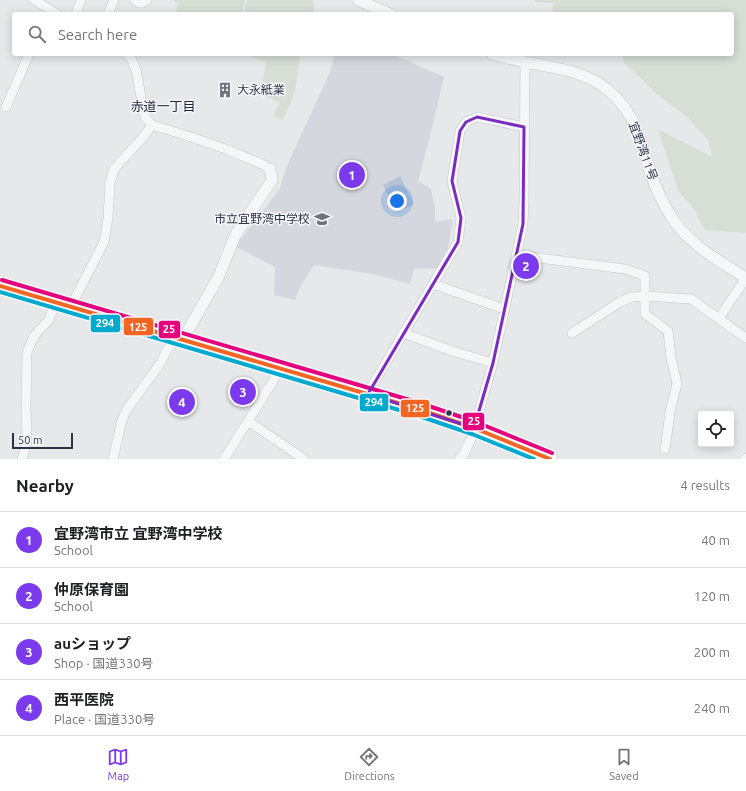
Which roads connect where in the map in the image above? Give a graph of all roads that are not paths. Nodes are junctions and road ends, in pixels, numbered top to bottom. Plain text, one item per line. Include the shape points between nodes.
1 (34, 0) edge
2 (81, 0) edge
3 (114, 0) edge
4 (135, 0) edge
5 (148, 0) edge
6 (358, 0) edge
7 (47, 12) edge
8 (77, 12) edge
9 (109, 12) edge
10 (385, 12) edge
11 (28, 56) edge
12 (129, 56) edge
13 (504, 56) edge
14 (523, 59) edge
15 (6, 107) dead end
16 (152, 125) junction
17 (524, 127) junction
18 (270, 169) joint
19 (516, 255) junction
20 (746, 278) edge
21 (433, 284) junction
22 (0, 286) edge
23 (645, 296) junction
24 (56, 302) junction
25 (71, 306) junction
26 (504, 309) junction
27 (719, 318) junction
28 (403, 333) junction
29 (572, 333) dead end
30 (179, 338) junction
31 (746, 338) edge
32 (493, 363) junction
33 (281, 368) junction
34 (368, 394) junction
35 (248, 421) junction
36 (474, 428) junction
37 (665, 449) dead end
38 (22, 459) edge
39 (113, 459) edge
40 (224, 459) edge
41 (304, 459) edge
42 (459, 459) edge
43 (550, 459) edge

1 - 7 street
2 - 8 street
3 - 9 street
4 - 5 street via 139,3
6 - 10 street
11 - 15 street
12 - 16 street via 136,70 146,117
13 - 14 street, 宜野湾11号
14 - 17 street
14 - 20 street, 宜野湾11号 via 585,77 599,84 621,102 634,123 654,183 665,207 682,232 702,250
16 - 18 street via 226,149
16 - 25 street via 114,169 110,183 104,242
17 - 19 street via 523,224
17 - 21 street via 477,117 466,122 460,131 452,181 461,218 458,242
18 - 30 street via 272,180 236,234 218,278 187,332
19 - 23 street via 625,269 645,276
19 - 26 street
20 - 27 street
21 - 26 street
21 - 28 street
22 - 24 highway
23 - 27 street via 691,299
23 - 29 street via 632,296 620,302
23 - 37 street via 645,314 668,331 677,383
24 - 25 highway
24 - 38 street via 48,321 34,336 27,352 27,442
25 - 30 highway
26 - 32 street
27 - 31 street
28 - 32 street
28 - 34 street
30 - 33 highway
30 - 39 street via 169,346 160,364 127,409
32 - 36 street
33 - 34 highway
33 - 35 street
34 - 36 highway
35 - 40 street
35 - 41 street
36 - 42 street via 464,454
36 - 43 highway

